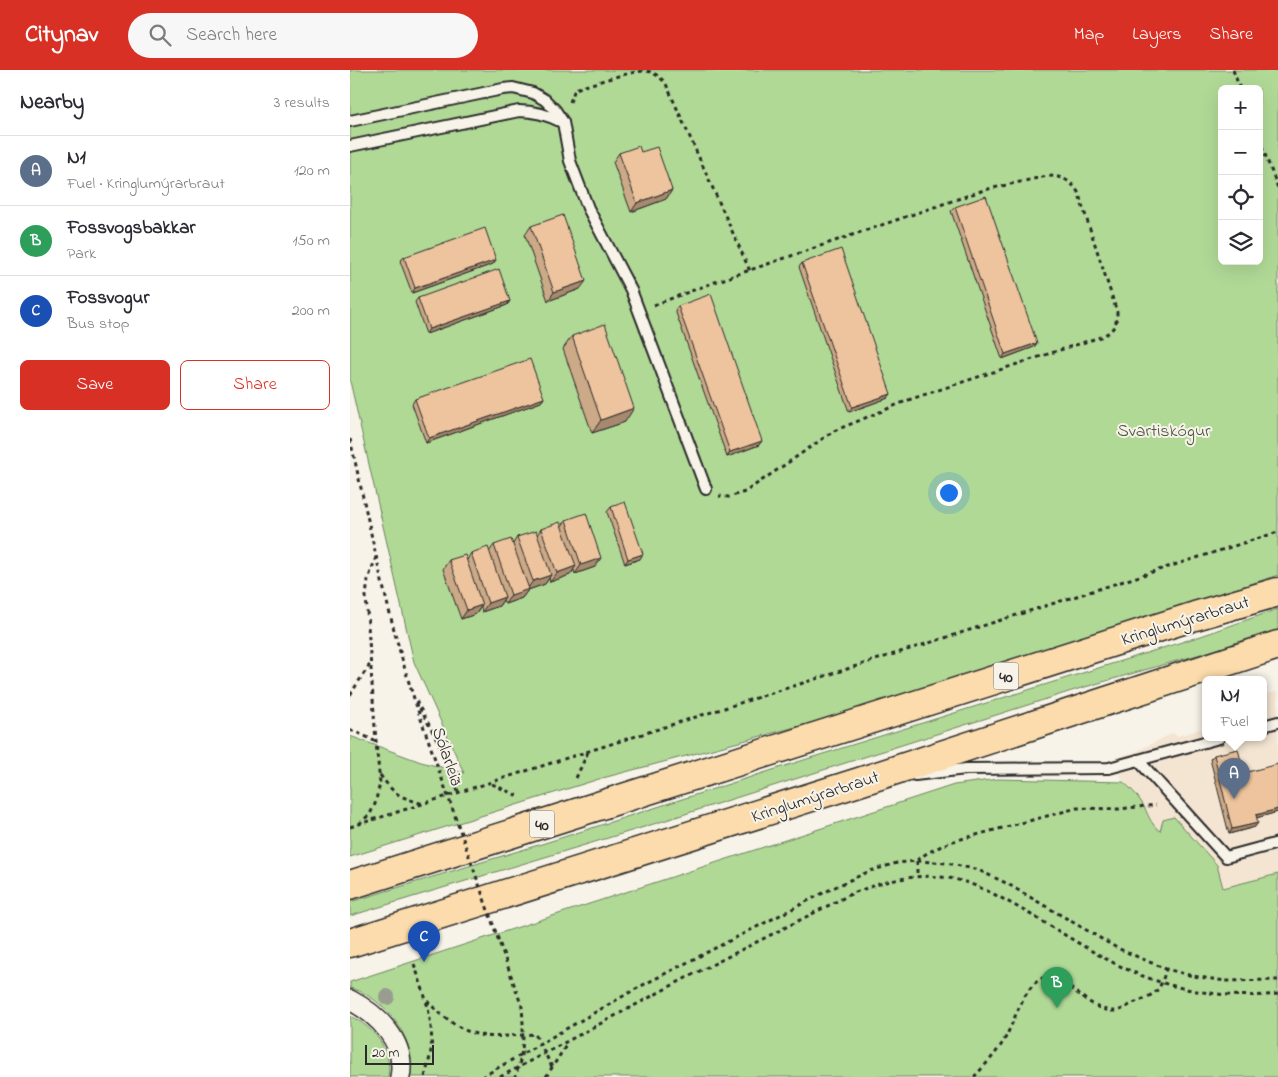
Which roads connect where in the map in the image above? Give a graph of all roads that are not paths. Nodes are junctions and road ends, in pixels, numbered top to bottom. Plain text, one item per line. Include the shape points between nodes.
1 (350, 121) edge
2 (562, 122) junction
3 (350, 146) edge
4 (706, 489) road end
5 (1278, 592) edge
6 (1278, 645) edge
7 (1208, 741) edge
8 (1138, 760) junction
9 (859, 782) junction
10 (1278, 843) edge
11 (350, 885) edge
12 (350, 943) edge
13 (350, 1000) edge
14 (400, 1077) edge

1 - 2 lane via 513,88 546,100
2 - 3 lane via 536,112 519,111
2 - 4 lane via 570,161 588,208 631,290
5 - 11 main road, Kringlumýrarbraut / 40
6 - 9 main road, Kringlumýrarbraut
7 - 8 lane
8 - 9 lane via 1109,768 966,769
8 - 10 lane via 1226,857
9 - 12 main road, Kringlumýrarbraut
13 - 14 street via 366,1008 392,1035 399,1054

